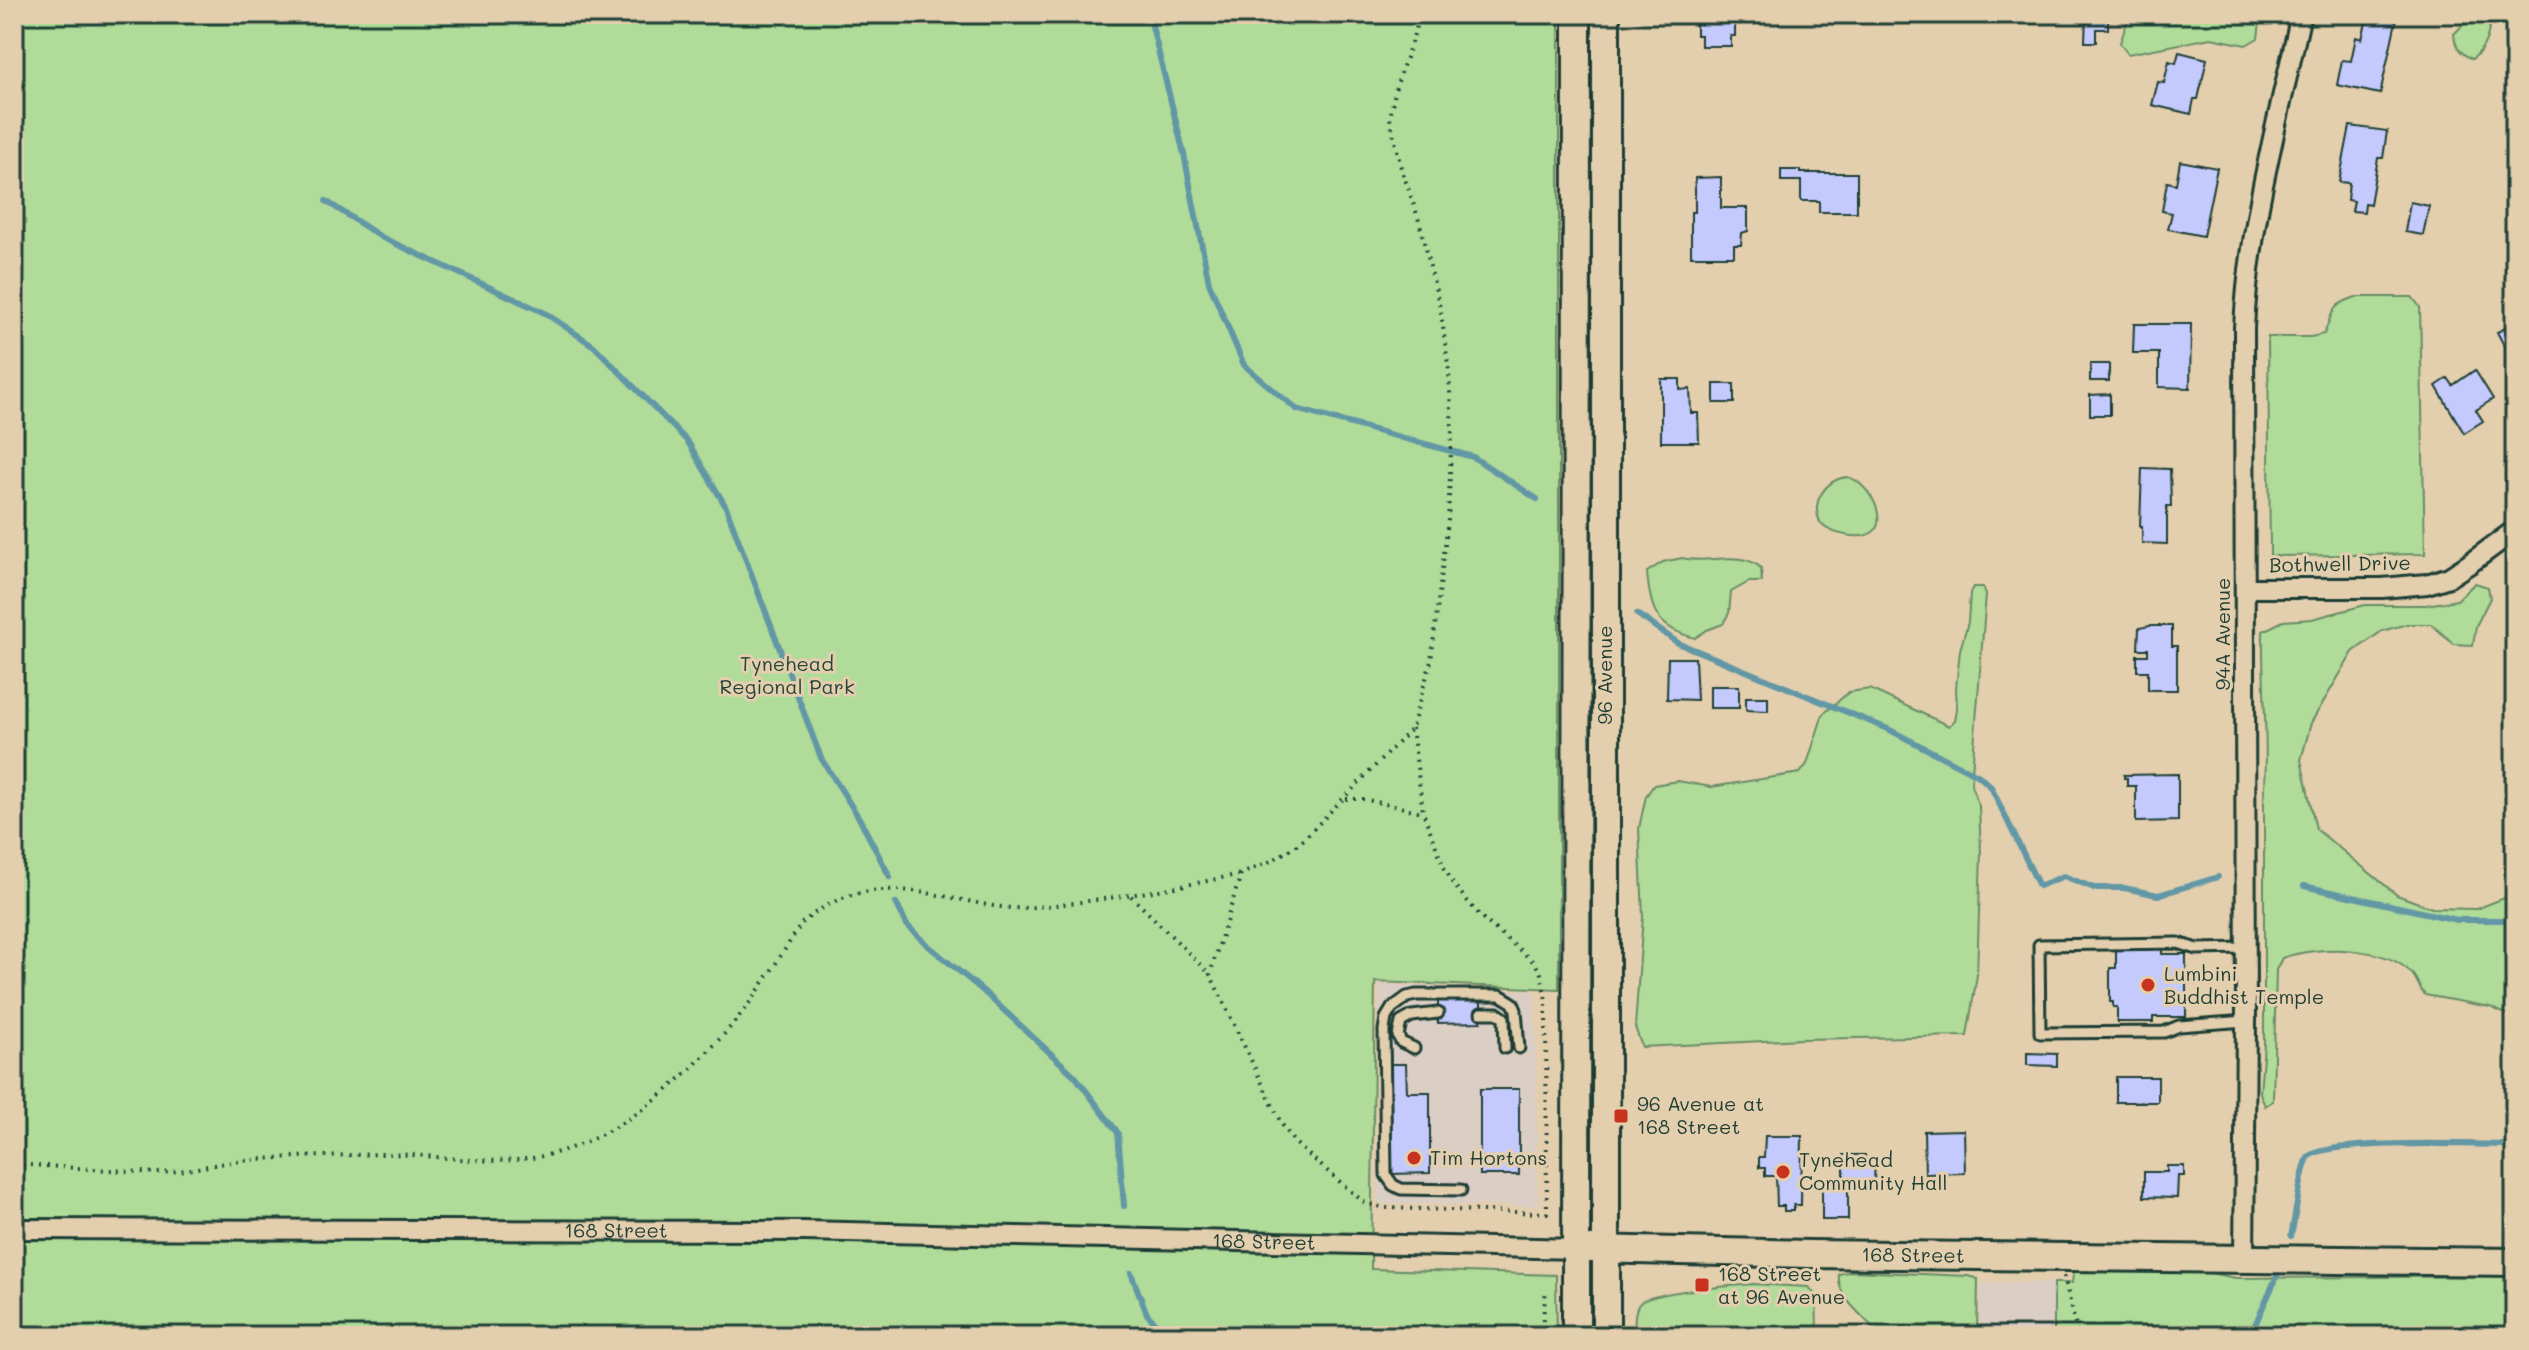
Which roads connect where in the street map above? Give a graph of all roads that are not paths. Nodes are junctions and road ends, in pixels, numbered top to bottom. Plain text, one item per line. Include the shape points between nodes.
1 (1577, 14) edge
2 (1606, 14) edge
3 (2301, 14) edge
4 (2515, 530) edge
5 (2245, 588) junction
6 (2245, 948) junction
7 (1438, 1013) dead end
8 (1481, 1013) dead end
9 (2246, 1021) junction
10 (1414, 1048) dead end
11 (1505, 1048) dead end
12 (1519, 1048) dead end
13 (1461, 1190) dead end
14 (14, 1229) edge
15 (1577, 1249) junction
16 (1606, 1249) junction
17 (2244, 1260) junction
18 (2515, 1262) edge
19 (1576, 1336) edge
20 (1606, 1336) edge

1 - 15 main road, 96 Avenue
2 - 16 main road, 96 Avenue
3 - 5 street, 94A Avenue via 2246,290
4 - 5 street, Bothwell Drive via 2449,577 2427,584
5 - 6 street, 94A Avenue
6 - 9 street, 94A Avenue
6 - 9 lane via 2197,949 2178,943 2039,945 2040,1033 2164,1032
7 - 10 lane via 1401,1022 1401,1042
8 - 11 lane via 1504,1018
9 - 17 street, 94A Avenue
12 - 13 lane via 1516,1010 1500,995 1416,995 1400,1001 1386,1018 1386,1175 1401,1189
14 - 15 street, 168 Street via 788,1230
15 - 16 main road, 168 Street
15 - 19 main road, 96 Avenue
16 - 17 main road, 168 Street
16 - 20 main road, 96 Avenue
17 - 18 main road, 168 Street

